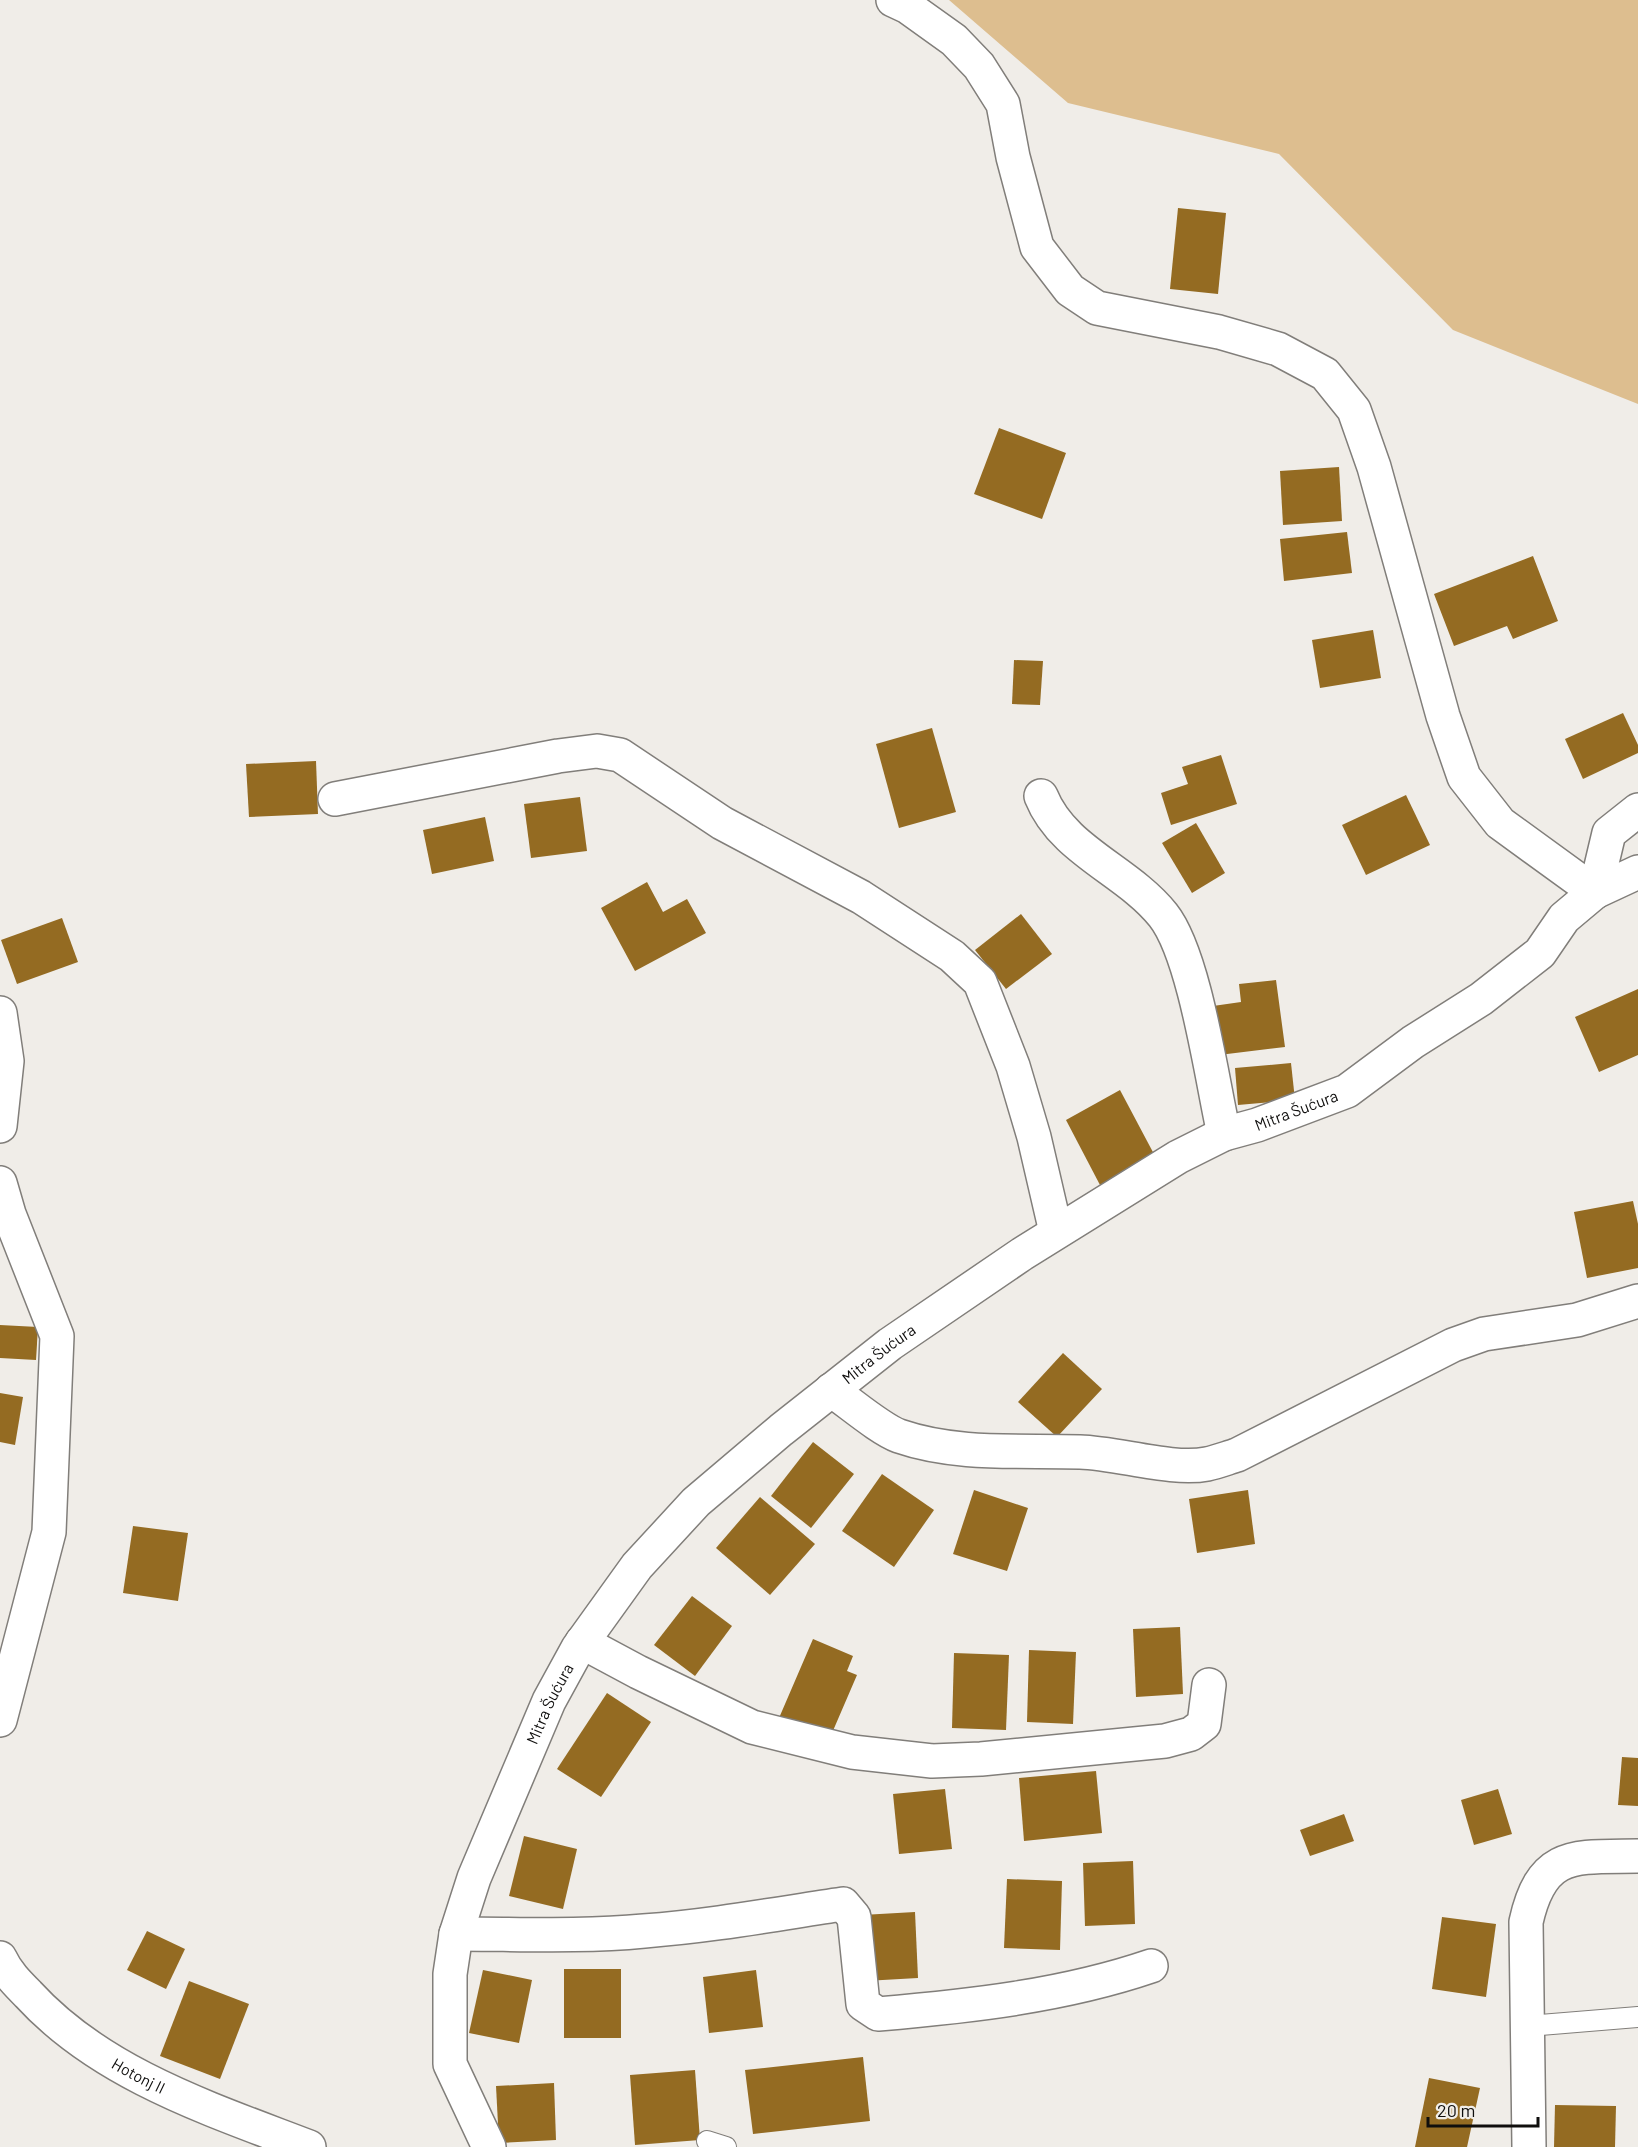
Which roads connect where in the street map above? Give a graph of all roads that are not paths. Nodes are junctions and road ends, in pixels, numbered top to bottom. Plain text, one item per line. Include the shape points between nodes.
1 (893, 0) edge
2 (1041, 796) dead end
3 (335, 799) dead end
4 (1638, 810) edge
5 (1638, 873) edge
6 (1595, 892) junction
7 (0, 1012) edge
8 (0, 1126) edge
9 (1224, 1134) junction
10 (0, 1183) edge
11 (1056, 1232) junction
12 (1638, 1301) edge
13 (831, 1390) junction
14 (582, 1642) junction
15 (1209, 1685) dead end
16 (0, 1720) edge
17 (1638, 1856) edge
18 (456, 1934) junction
19 (0, 1958) edge
20 (1150, 1966) dead end
21 (1638, 2017) edge
22 (1528, 2026) junction
23 (707, 2141) dead end
24 (309, 2147) edge
25 (489, 2147) edge
26 (726, 2147) edge
27 (1529, 2147) edge

1 - 6 street via 908,6 954,40 980,66 1004,104 1013,157 1037,247 1070,290 1097,308 1219,332 1278,349 1325,374 1354,410 1464,777 1500,823
2 - 9 street via 1068,837 1139,890 1165,917 1194,993
3 - 11 street via 558,756 597,751 620,755 722,823 861,897 952,956 980,982 1013,1066
4 - 6 street via 1609,833
5 - 6 street, Mitra Šućura
6 - 9 street, Mitra Šućura via 1564,918 1531,959 1481,999 1413,1042 1347,1091
7 - 8 street via 6,1061
9 - 11 street, Mitra Šućura via 1178,1157
10 - 16 street via 57,1336 50,1532
11 - 13 street, Mitra Šućura via 890,1344
12 - 13 street via 1577,1320 1484,1334 1453,1345 1237,1455 1205,1465 1176,1465 1081,1452 942,1446 897,1436
13 - 14 street, Mitra Šućura via 696,1502 637,1566
14 - 15 street via 752,1727 852,1752 932,1761 1165,1741 1191,1734 1204,1724
14 - 18 street, Mitra Šućura via 549,1701 474,1878
17 - 22 street via 1587,1857 1563,1863 1542,1876 1526,1922
18 - 20 street via 642,1932 843,1904 854,1917 863,2004 878,2013 1045,1993 1102,1982
18 - 25 street, Mitra Šućura via 450,1974 450,2064
19 - 24 street, Hotonj II via 40,2007 89,2048 222,2114
21 - 22 lane
22 - 27 street
23 - 26 lane

